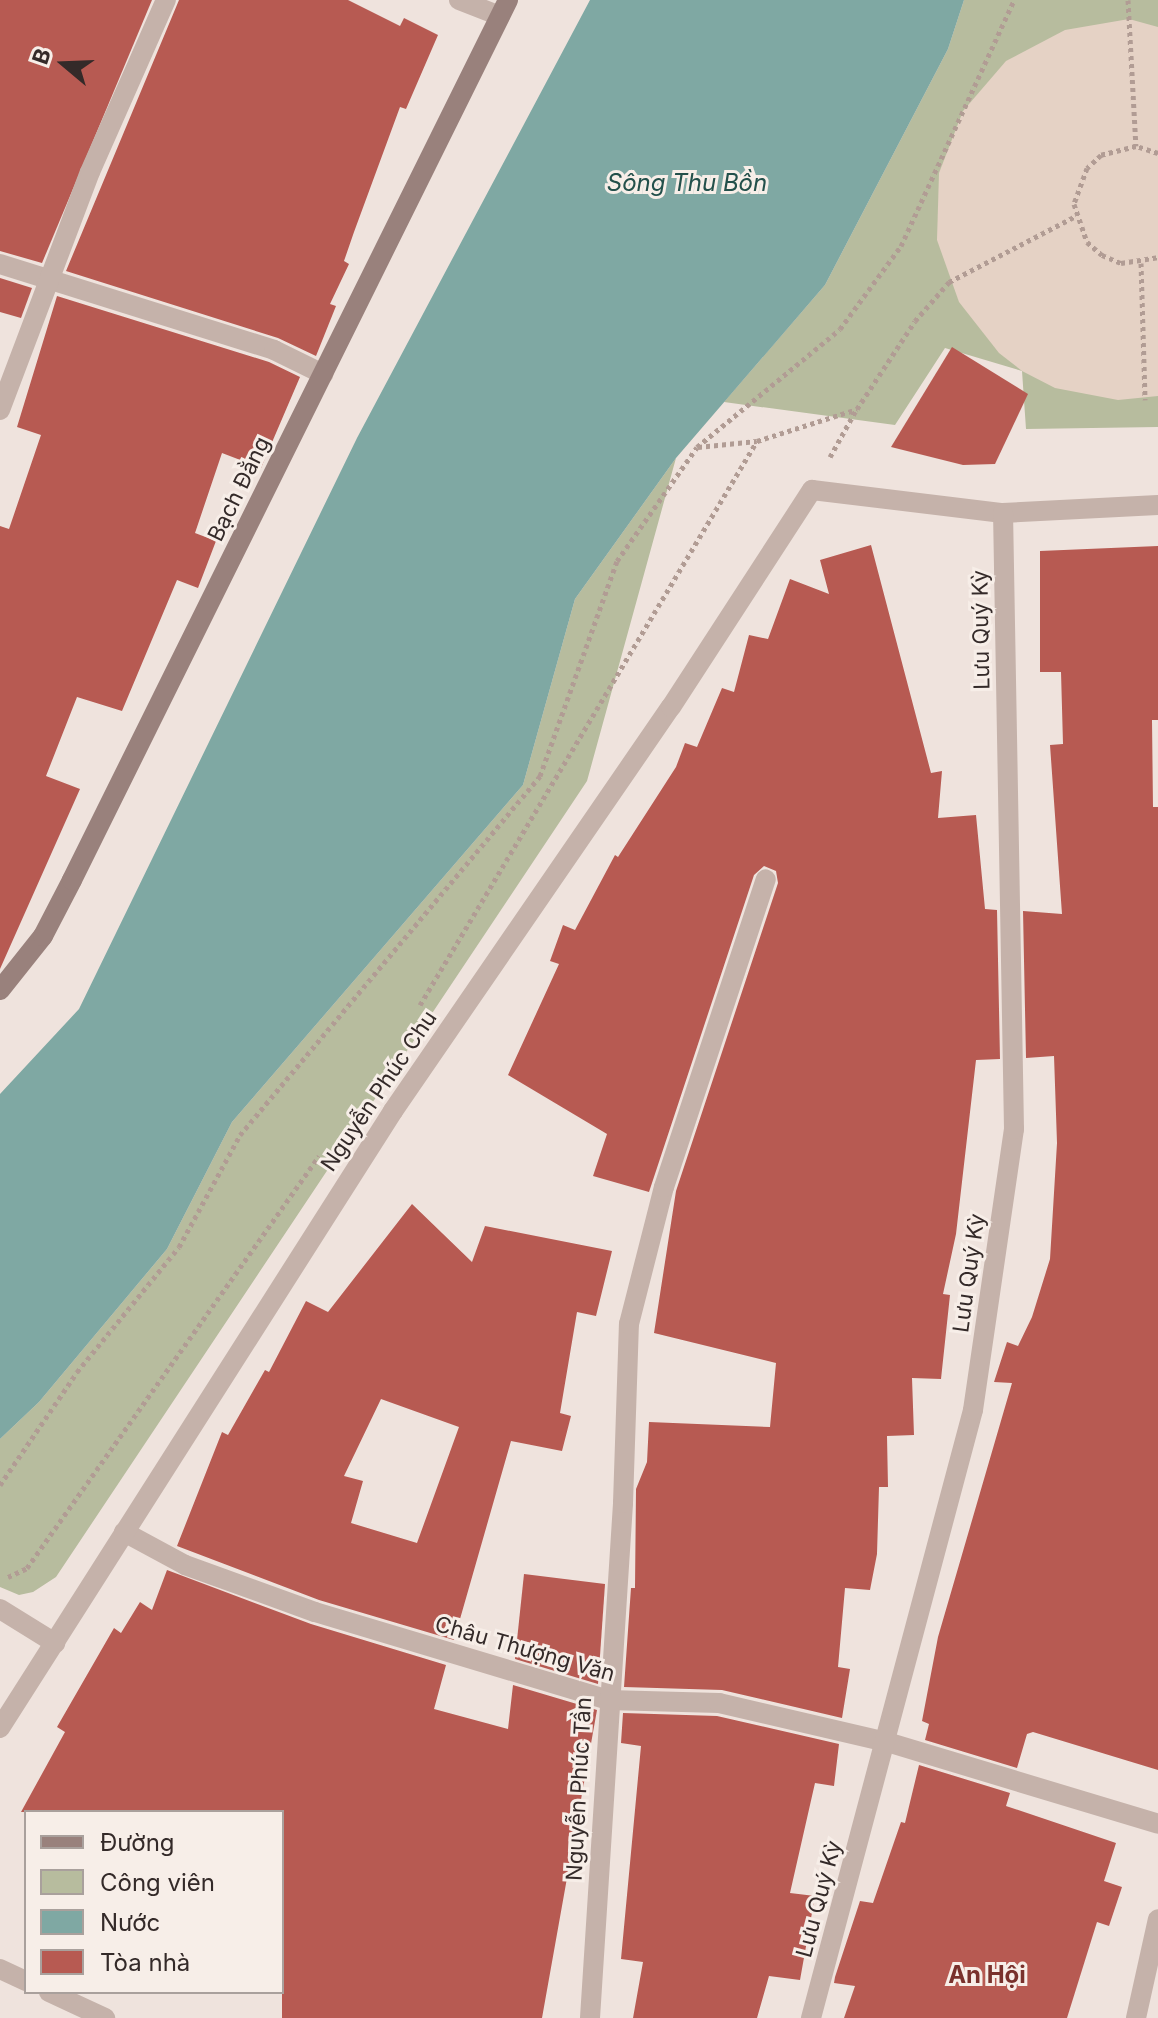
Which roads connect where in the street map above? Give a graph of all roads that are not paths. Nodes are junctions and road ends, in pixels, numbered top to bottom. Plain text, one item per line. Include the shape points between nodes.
1 (166, 0) edge
2 (459, 0) edge
3 (504, 8) edge
4 (0, 264) edge
5 (50, 278) junction
6 (323, 374) junction
7 (0, 410) edge
8 (1158, 505) edge
9 (1003, 513) junction
10 (766, 879) dead end
11 (0, 990) edge
12 (124, 1532) junction
13 (0, 1609) edge
14 (55, 1643) junction
15 (608, 1700) junction
16 (0, 1728) edge
17 (887, 1742) junction
18 (1158, 1824) edge
19 (1158, 1919) edge
20 (0, 1969) edge
21 (24, 1980) edge
22 (53, 1994) edge
23 (105, 2018) edge
24 (590, 2018) edge
25 (811, 2018) edge
26 (1136, 2018) edge

1 - 5 street
2 - 3 street
3 - 6 street, Bạch Đằng
4 - 5 street
5 - 6 street via 274,350
5 - 7 street
6 - 11 street, Bạch Đằng via 50,922
8 - 9 street
9 - 12 street, Nguyễn Phúc Chu via 812,490 671,707 393,1111
9 - 17 street, Lưu Quý Kỳ via 1014,1129 973,1410
10 - 15 street, Nguyễn Phúc Tần via 664,1187 629,1324
12 - 14 street, Nguyễn Phúc Chu
12 - 15 street, Châu Thượng Văn via 185,1565 315,1612
13 - 14 street
14 - 16 street, Nguyễn Phúc Chu
15 - 17 street, Châu Thượng Văn via 719,1703
15 - 24 street, Nguyễn Phúc Tần
17 - 18 street, Châu Thượng Văn
17 - 25 street, Lưu Quý Kỳ
19 - 26 street
20 - 21 street
22 - 23 street

